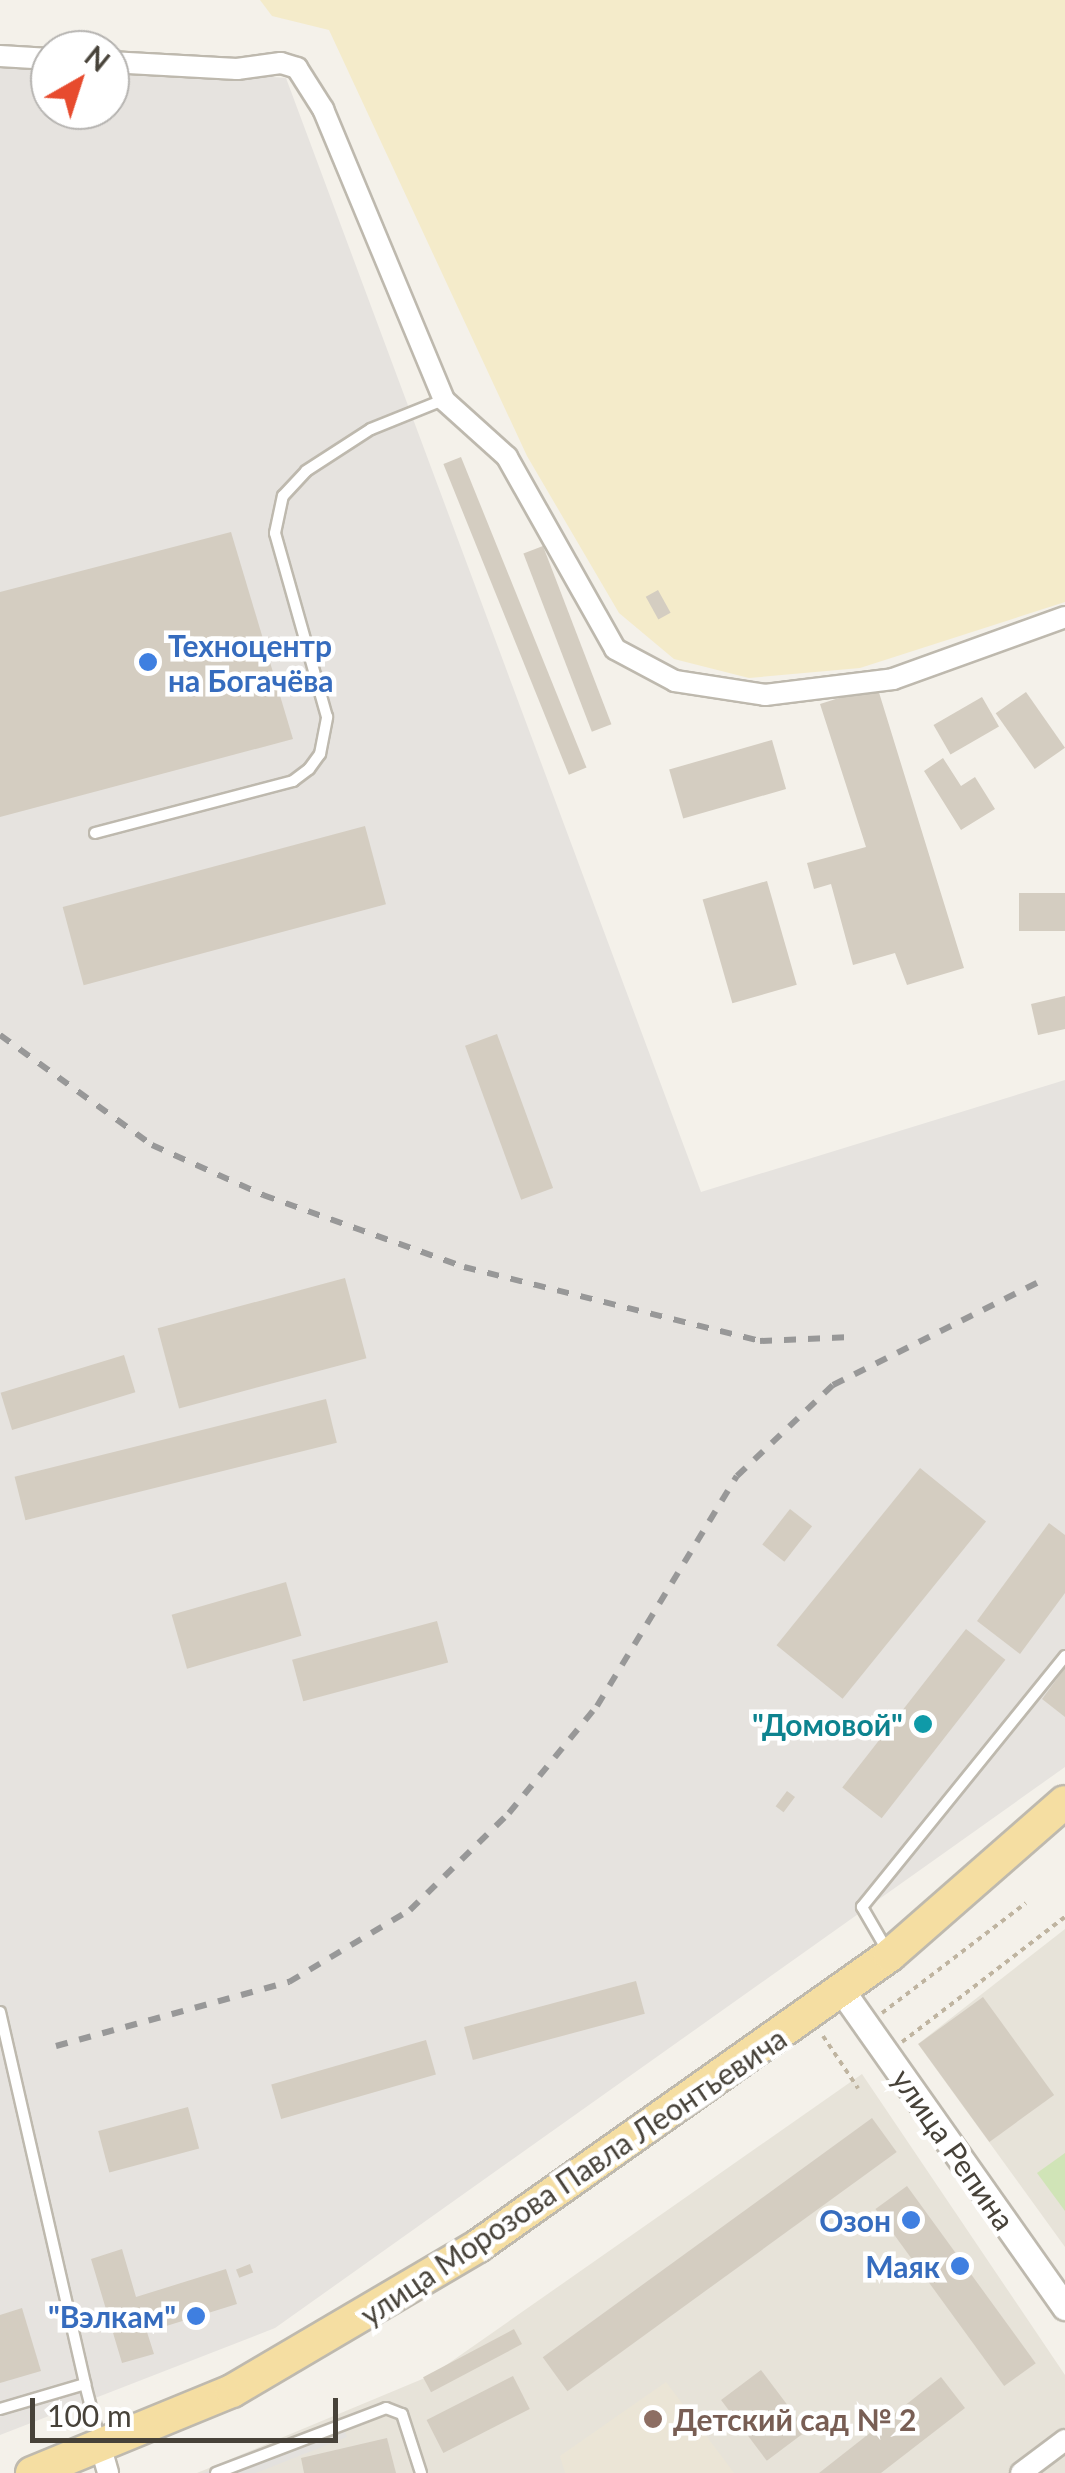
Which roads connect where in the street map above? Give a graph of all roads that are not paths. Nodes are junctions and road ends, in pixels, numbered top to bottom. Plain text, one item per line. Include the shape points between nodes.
1 (0, 56) edge
2 (30, 58) edge
3 (130, 63) edge
4 (444, 400) junction
5 (1065, 616) edge
6 (95, 833) dead end
7 (1065, 1656) edge
8 (1065, 1802) edge
9 (890, 1956) junction
10 (842, 1992) junction
11 (0, 2012) edge
12 (1065, 2307) edge
13 (85, 2384) junction
14 (0, 2409) edge
15 (1065, 2440) edge
16 (105, 2460) edge
17 (1045, 2466) edge
18 (32, 2473) edge
19 (216, 2473) edge
20 (421, 2473) edge
21 (1021, 2473) edge

1 - 2 street
3 - 4 street via 237,69 281,62 297,68 323,109
4 - 5 street via 506,456 615,649 675,681 765,694 893,679
4 - 6 lane via 372,429 306,471 276,515 275,532 327,718 320,754 309,768 292,780
7 - 9 lane via 862,1908
8 - 9 main road, улица Морозова Павла Леонтьевича
9 - 10 main road, улица Морозова Павла Леонтьевича
10 - 12 street, улица Репина
10 - 16 main road, улица Морозова Павла Леонтьевича via 478,2246 332,2338
11 - 13 lane
13 - 14 lane
13 - 16 lane
15 - 17 street
16 - 18 main road, улица Морозова Павла Леонтьевича
17 - 21 street
19 - 20 lane via 386,2408 402,2414

